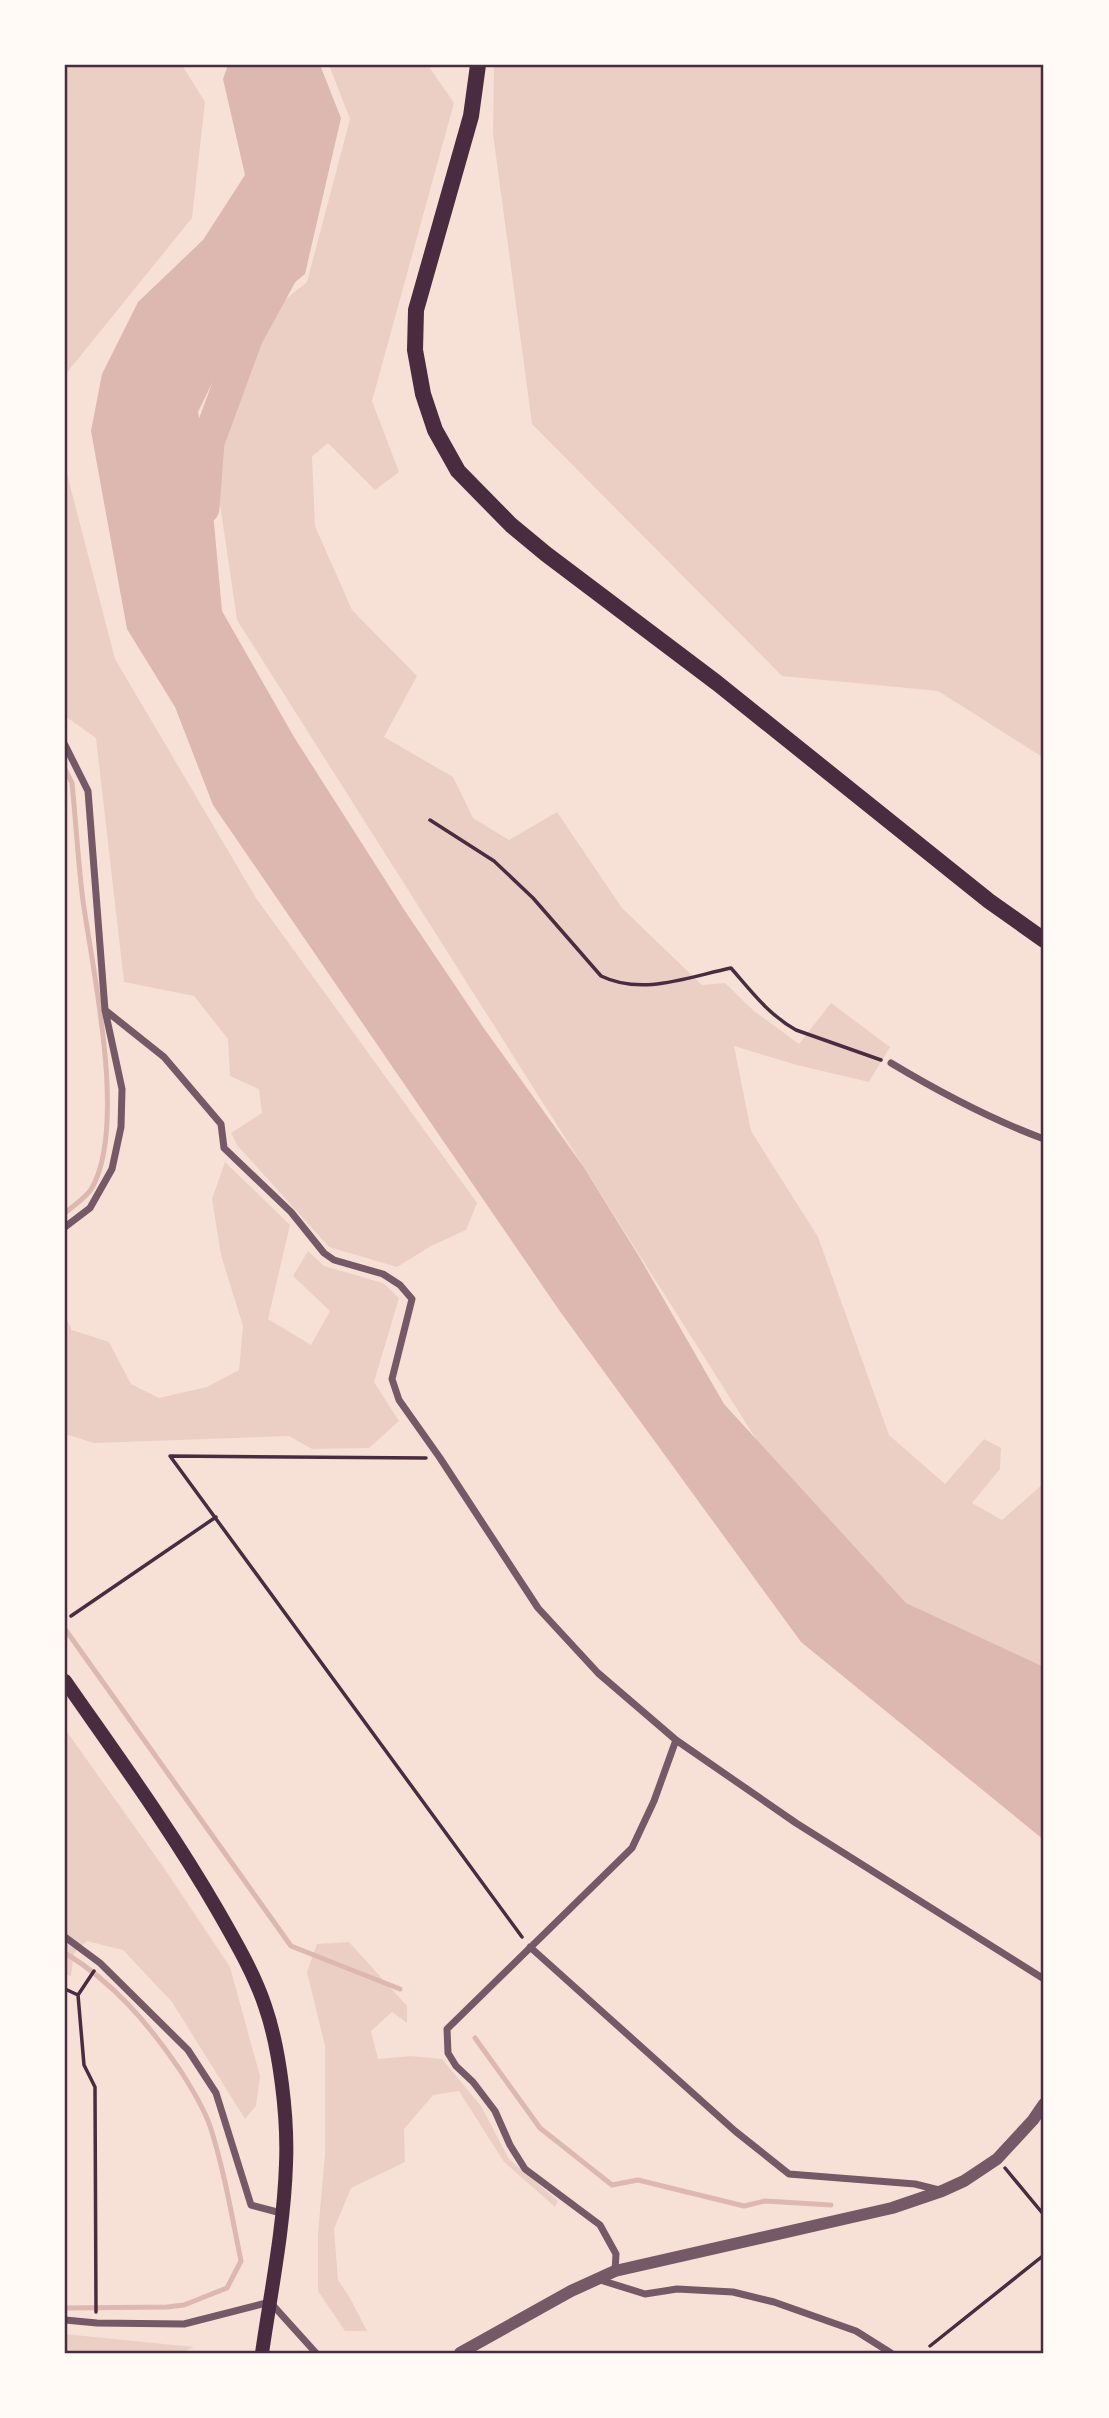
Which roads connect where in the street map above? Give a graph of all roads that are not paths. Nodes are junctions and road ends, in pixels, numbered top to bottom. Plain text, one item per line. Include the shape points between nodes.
1 (478, 65) edge
2 (65, 745) edge
3 (1044, 940) edge
4 (106, 1010) junction
5 (891, 1063) road end
6 (1044, 1139) edge
7 (65, 1227) edge
8 (65, 1681) edge
9 (677, 1740) junction
10 (65, 1937) edge
11 (530, 1947) junction
12 (1044, 1979) edge
13 (1044, 2104) edge
14 (942, 2191) junction
15 (281, 2213) junction
16 (615, 2271) junction
17 (596, 2279) junction
18 (270, 2302) junction
19 (65, 2320) edge
20 (262, 2353) edge
21 (316, 2353) edge
22 (460, 2353) edge
23 (891, 2353) edge

1 - 3 main road via 471,116 416,310 415,350 423,394 435,430 458,471 546,554
2 - 4 street via 88,792
4 - 7 street via 122,1089 121,1127 103,1189 90,1208
4 - 9 street via 164,1056 221,1124 224,1147 291,1212 324,1253 383,1273 412,1299 392,1379 399,1400 538,1608 598,1672
5 - 6 street via 962,1105
8 - 15 main road via 183,1850 265,2006 285,2124
9 - 11 street via 632,1848
9 - 12 street via 796,1824
10 - 15 street via 100,1963 188,2050 216,2092 251,2205
11 - 14 street via 734,2131 789,2174 915,2183
11 - 16 street via 447,2029 448,2053 495,2111 526,2169 600,2225 616,2254
13 - 14 street via 997,2159
14 - 16 street via 892,2208
15 - 18 main road
16 - 17 street
17 - 22 street
17 - 23 street via 645,2294 733,2292 774,2302 856,2331
18 - 19 street via 184,2323
18 - 20 main road
18 - 21 street

